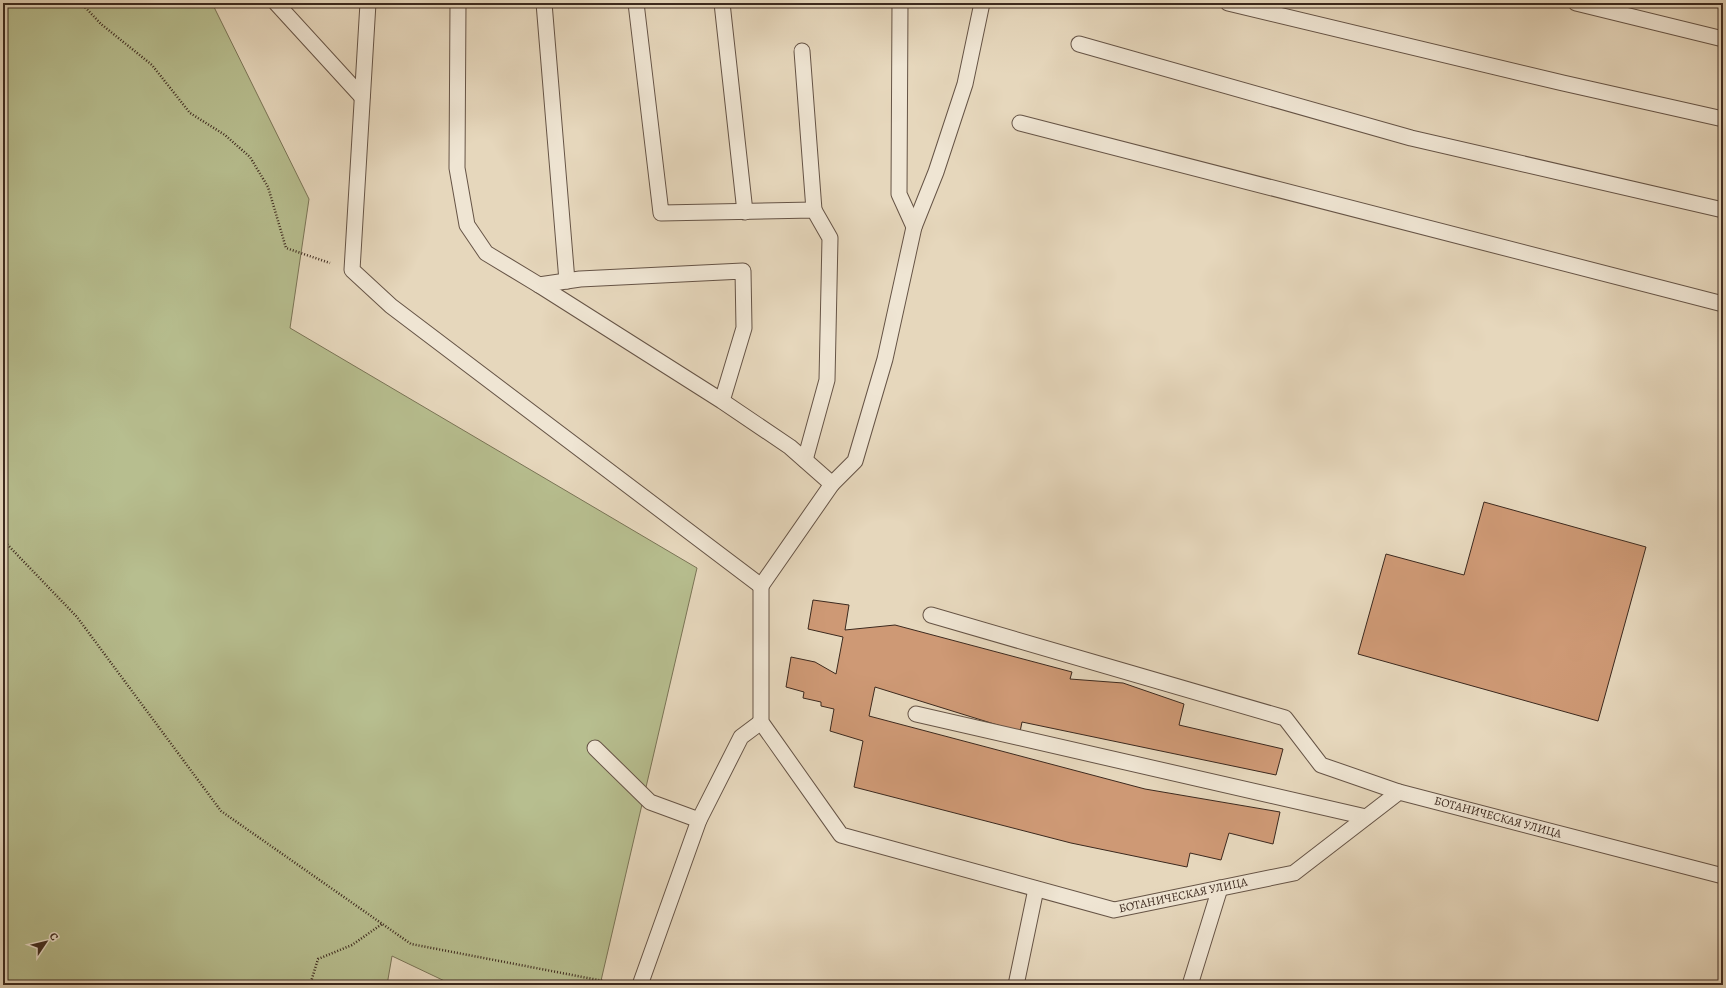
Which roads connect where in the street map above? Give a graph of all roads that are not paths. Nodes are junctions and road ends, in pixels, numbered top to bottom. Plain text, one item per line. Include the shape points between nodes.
1 (276, 3) edge
2 (368, 3) edge
3 (458, 3) edge
4 (544, 3) edge
5 (636, 3) edge
6 (722, 3) edge
7 (900, 3) edge
8 (982, 3) edge
9 (1228, 3) edge
10 (1576, 3) edge
11 (1723, 39) edge
12 (1079, 44) dead end
13 (802, 51) dead end
14 (362, 97) junction
15 (1723, 118) edge
16 (1020, 123) dead end
17 (814, 210) junction
18 (1723, 210) edge
19 (745, 212) junction
20 (914, 227) junction
21 (567, 281) junction
22 (539, 285) junction
23 (1723, 304) edge
24 (722, 402) junction
25 (805, 460) junction
26 (832, 484) junction
27 (761, 586) junction
28 (931, 615) dead end
29 (916, 714) dead end
30 (761, 722) junction
31 (595, 748) dead end
32 (1399, 792) junction
33 (1366, 817) junction
34 (699, 820) junction
35 (1723, 876) edge
36 (1220, 888) junction
37 (1036, 889) junction
38 (640, 985) edge
39 (1016, 985) edge
40 (1190, 985) edge

1 - 14 lane
2 - 14 lane
3 - 22 lane via 457,168 468,225 486,253
4 - 21 lane
5 - 19 lane via 661,213
6 - 19 lane
7 - 20 lane via 899,194
8 - 20 lane via 965,84 936,172
9 - 15 lane
10 - 11 lane
12 - 18 lane via 1411,138
13 - 17 lane
14 - 27 lane via 352,270 391,306
16 - 23 lane
17 - 19 lane
17 - 25 lane via 830,238 827,380
20 - 26 lane via 885,359 856,461
21 - 22 lane
21 - 24 lane via 743,271 744,328
22 - 24 lane
24 - 25 lane via 790,447
25 - 26 lane
26 - 27 lane
27 - 30 lane
28 - 32 lane via 1286,718 1321,765
29 - 33 lane
30 - 34 lane via 741,737
30 - 37 lane, БОТАНИЧЕСКАЯ УЛИЦА via 841,835
31 - 34 lane via 650,802
32 - 33 lane, БОТАНИЧЕСКАЯ УЛИЦА
32 - 35 lane, БОТАНИЧЕСКАЯ УЛИЦА
33 - 36 lane, БОТАНИЧЕСКАЯ УЛИЦА via 1294,873
34 - 38 lane
36 - 37 lane, БОТАНИЧЕСКАЯ УЛИЦА via 1114,910
36 - 40 lane
37 - 39 lane

